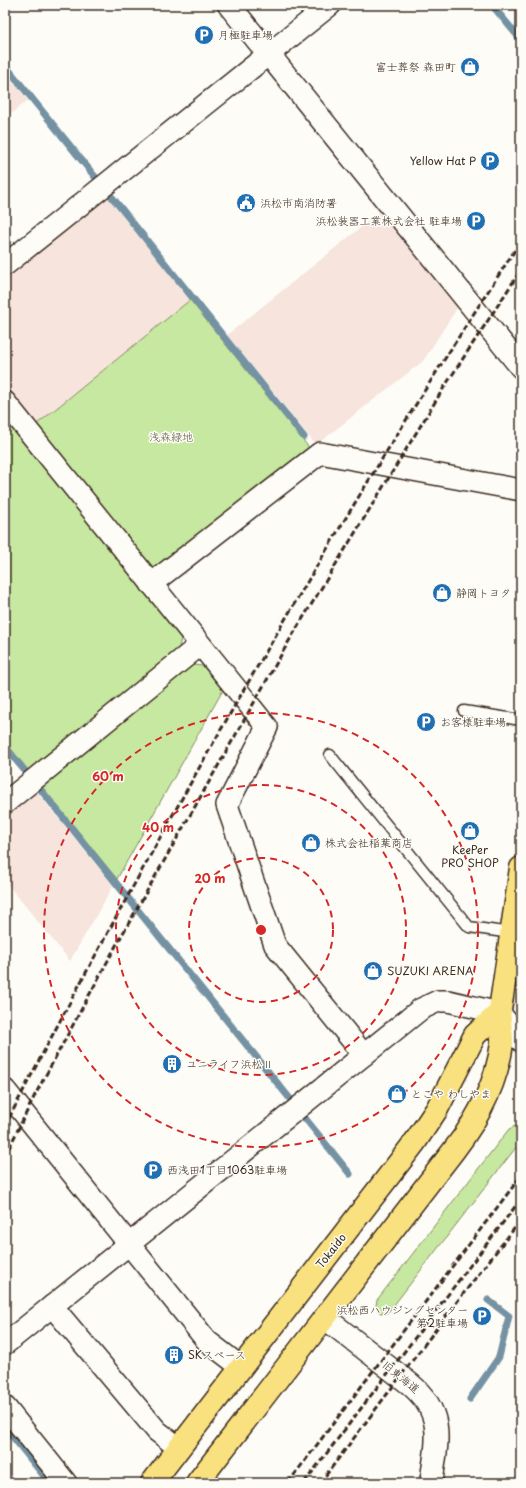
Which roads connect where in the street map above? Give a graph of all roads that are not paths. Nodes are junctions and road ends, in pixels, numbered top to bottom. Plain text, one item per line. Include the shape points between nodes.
1 (229, 5) edge
2 (330, 5) edge
3 (269, 54) junction
4 (5, 265) edge
5 (521, 367) edge
6 (5, 402) edge
7 (521, 490) edge
8 (151, 584) junction
9 (200, 645) junction
10 (464, 711) dead end
11 (521, 720) edge
12 (330, 755) dead end
13 (5, 803) edge
14 (521, 868) edge
15 (511, 933) junction
16 (499, 1013) junction
17 (521, 1019) edge
18 (521, 1040) edge
19 (364, 1055) junction
20 (5, 1090) edge
21 (129, 1244) junction
22 (52, 1306) junction
23 (325, 1318) junction
24 (5, 1344) edge
25 (241, 1367) junction
26 (5, 1407) edge
27 (179, 1448) junction
28 (66, 1483) edge
29 (152, 1483) edge
30 (197, 1483) edge
31 (431, 1483) edge

1 - 3 street
2 - 3 street
3 - 4 street
3 - 5 street
6 - 8 street
7 - 8 street via 320,453
8 - 9 street
9 - 13 street
9 - 19 street via 267,727 227,805 275,945
10 - 11 lane
12 - 15 lane via 469,927
14 - 15 highway
15 - 16 highway
16 - 17 street
16 - 18 street
16 - 19 street via 438,1001 421,1009
16 - 23 highway via 502,1042 498,1061 486,1100 477,1117
16 - 25 highway, Tokaido via 475,1035 437,1109 415,1142
19 - 21 street
20 - 21 street
21 - 22 street
21 - 25 street via 207,1341
22 - 24 street
22 - 27 street via 158,1431
23 - 30 highway
23 - 31 street, 旧東海道 via 424,1396 433,1411 438,1428
25 - 27 highway, Tokaido
26 - 28 street
27 - 29 highway, Tokaido

